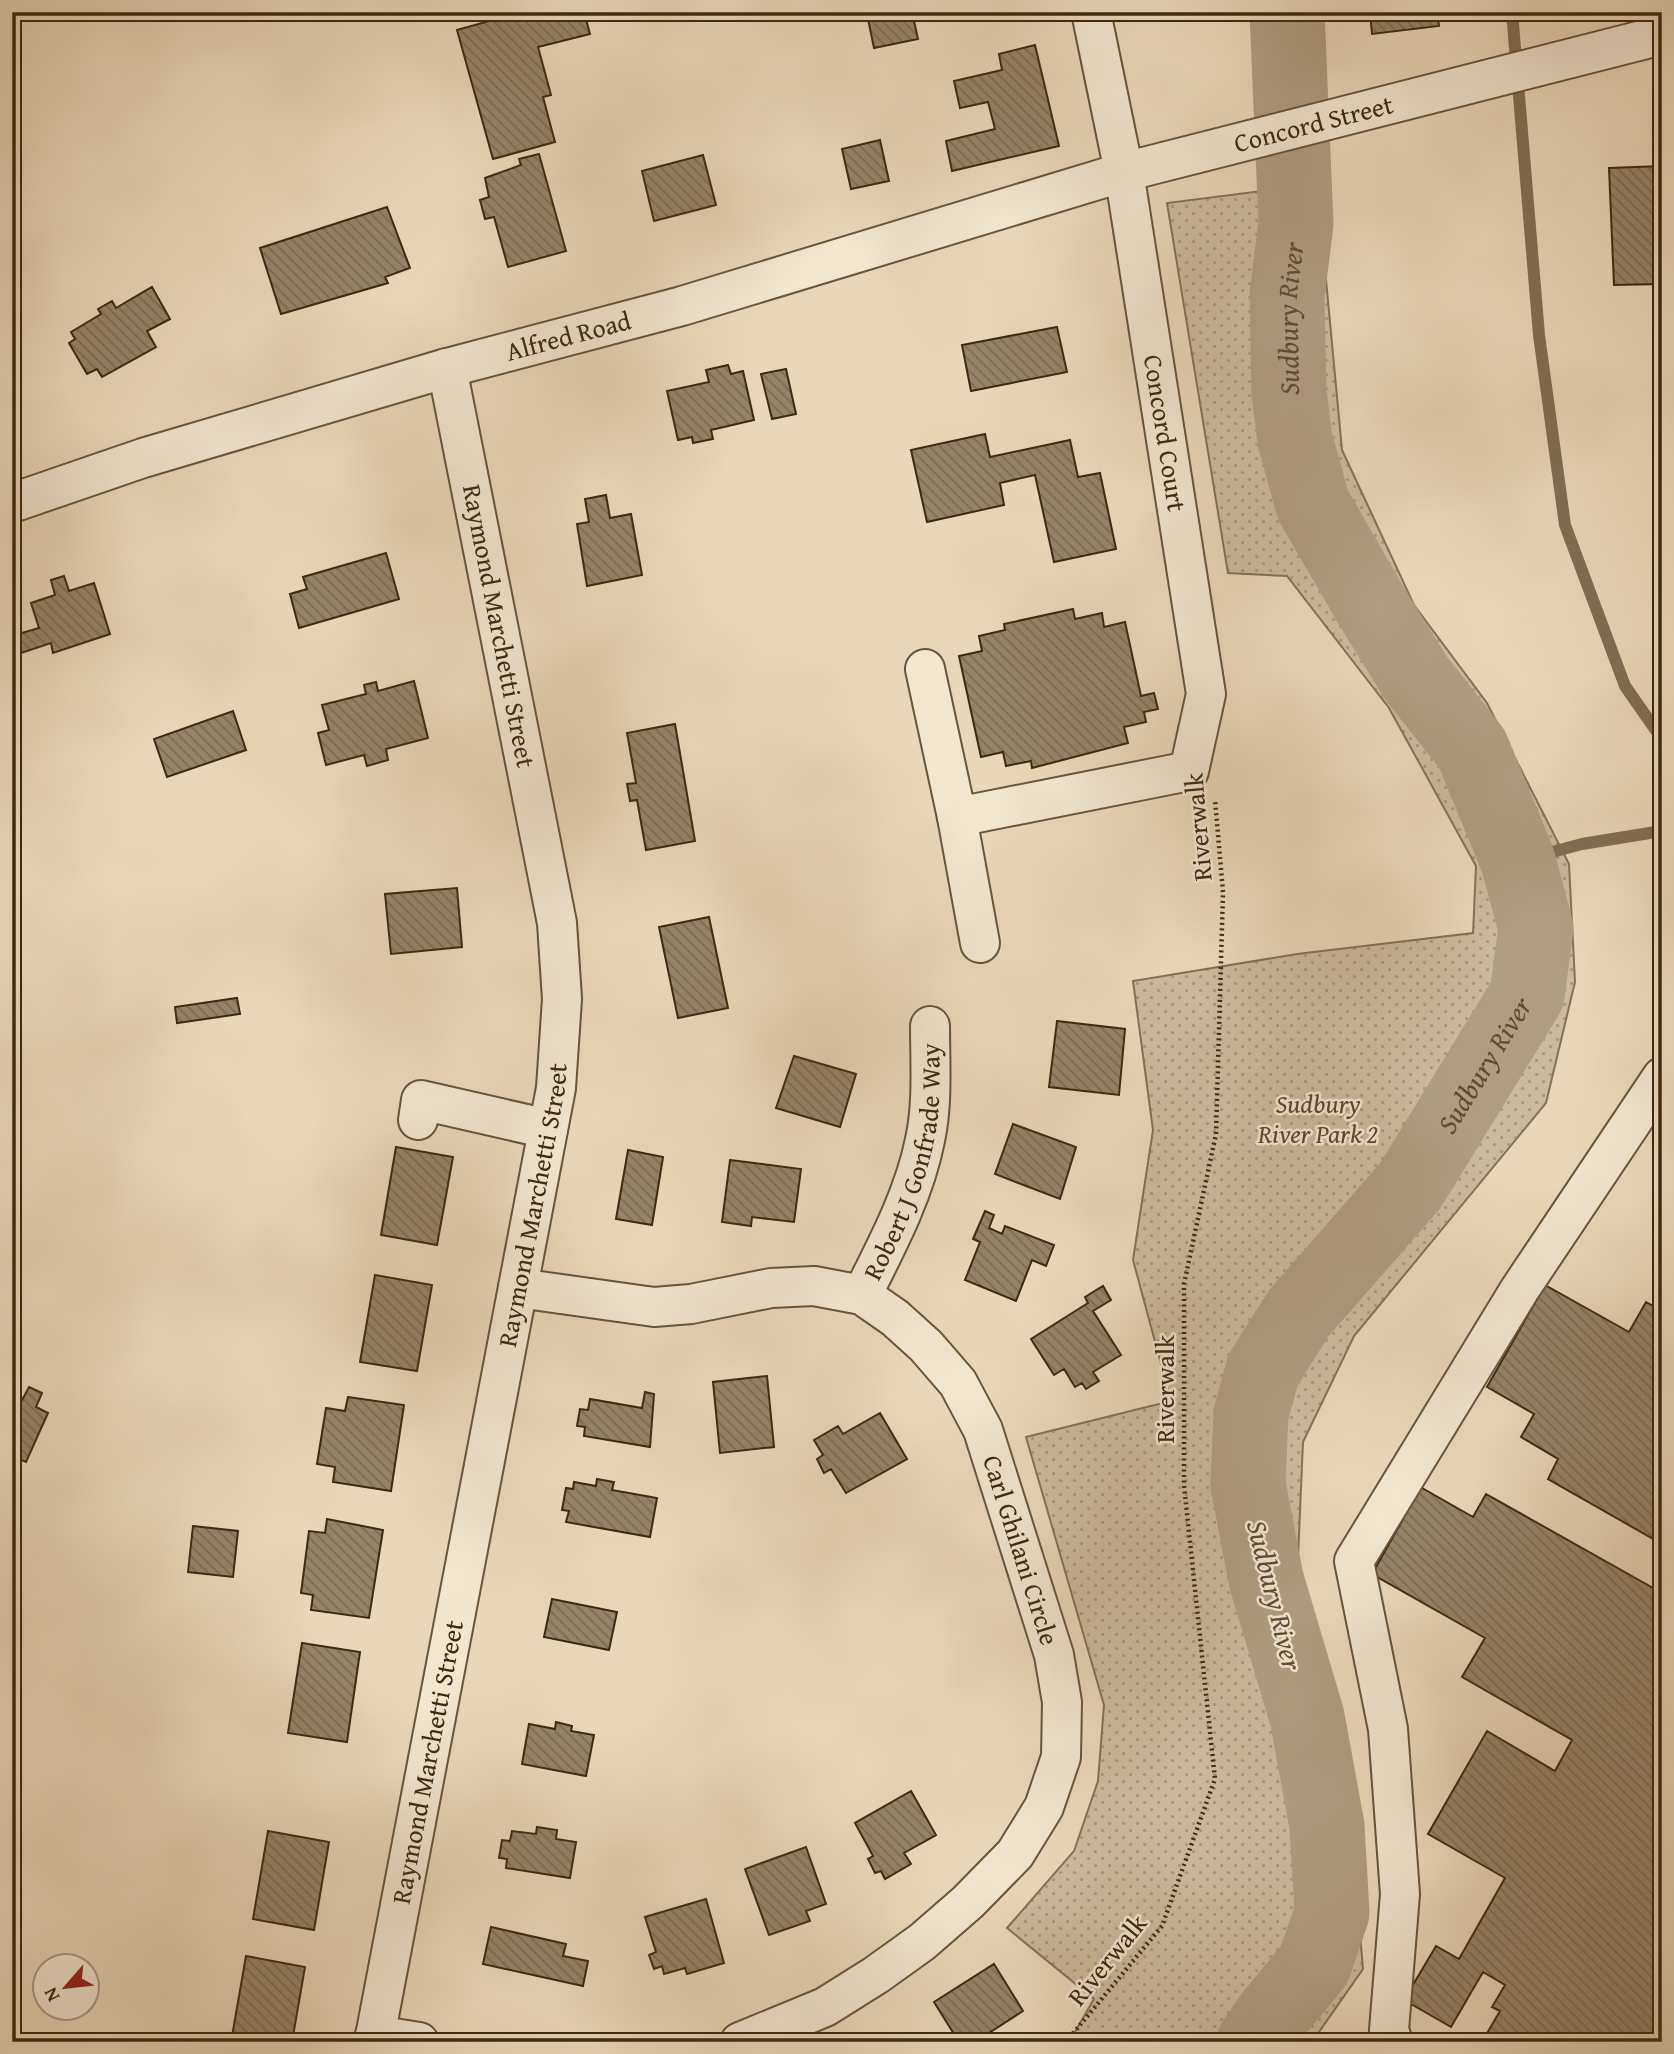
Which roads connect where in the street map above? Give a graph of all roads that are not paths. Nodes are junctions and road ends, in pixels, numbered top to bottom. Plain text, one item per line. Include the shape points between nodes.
1 (1091, 12) edge
2 (1662, 35) edge
3 (1124, 172) junction
4 (447, 368) junction
5 (12, 503) edge
6 (925, 669) dead end
7 (957, 817) junction
8 (979, 943) dead end
9 (930, 1026) dead end
10 (1662, 1077) edge
11 (418, 1120) dead end
12 (548, 1129) junction
13 (518, 1288) junction
14 (862, 1295) junction
15 (375, 2038) edge
16 (419, 2042) edge
17 (740, 2042) edge
18 (1393, 2042) edge

1 - 3 street
2 - 3 street, Concord Street
3 - 4 street, Alfred Road via 682,306
3 - 7 street, Concord Court via 1206,694 1189,771
4 - 5 street, Alfred Road via 143,457
4 - 12 street, Raymond Marchetti Street via 557,923 562,999 556,1088
6 - 7 street
7 - 8 street
9 - 14 street, Robert J Gonfrade Way via 926,1138 911,1192
10 - 18 street via 1520,1289 1354,1561 1388,1729 1399,1894 1389,2030
11 - 12 street via 421,1100
12 - 13 street, Raymond Marchetti Street
13 - 14 street, Carl Ghilani Circle via 654,1307 771,1288 814,1286
13 - 15 street, Raymond Marchetti Street
14 - 17 street, Carl Ghilani Circle via 926,1346 958,1382 983,1430 1054,1655 1062,1702 1061,1757 1044,1807 1015,1854 968,1902 922,1942 825,2007
15 - 16 street

